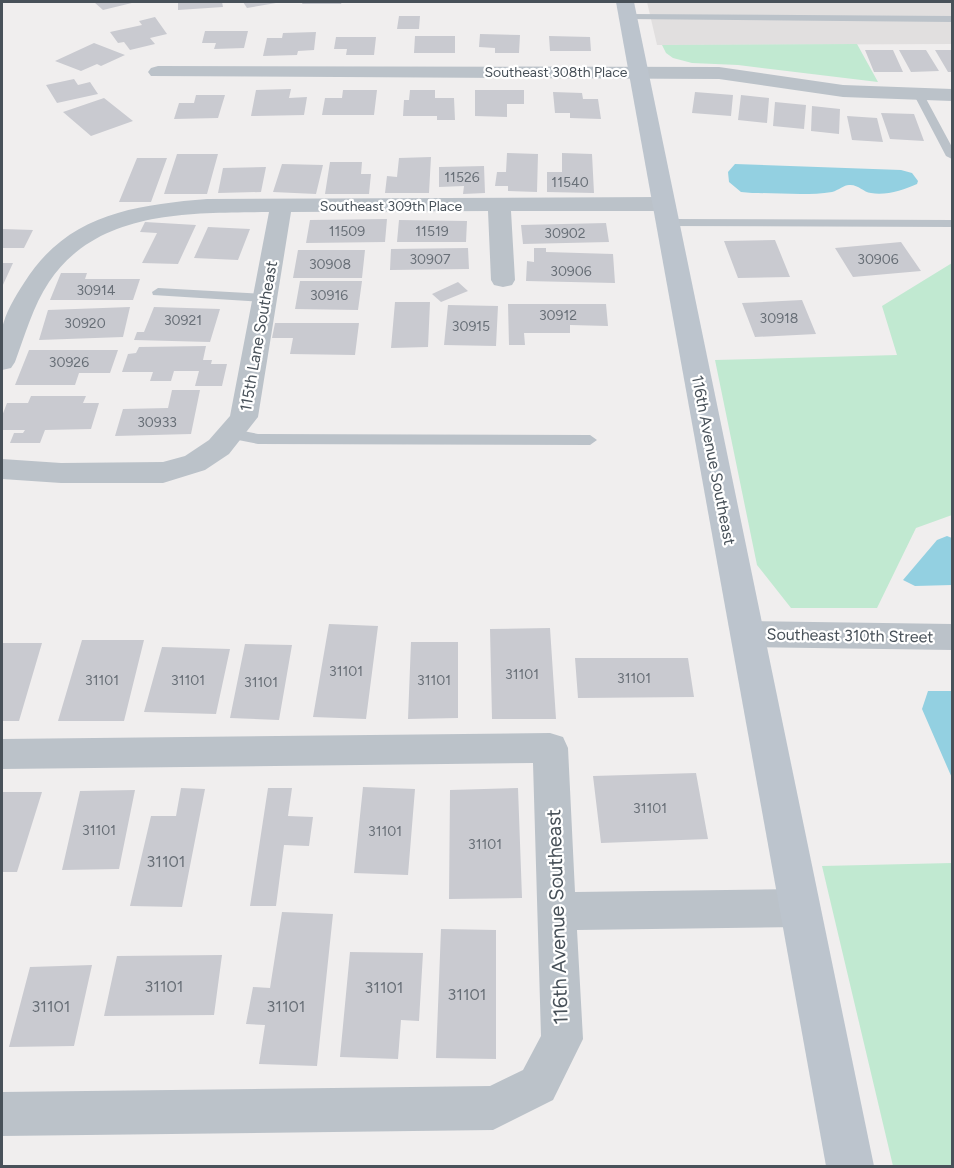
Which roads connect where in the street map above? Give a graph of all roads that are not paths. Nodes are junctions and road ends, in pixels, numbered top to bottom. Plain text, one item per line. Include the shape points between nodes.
1 (626, 9) edge
2 (952, 19) edge
3 (158, 72) dead end
4 (638, 72) junction
5 (919, 95) junction
6 (952, 95) edge
7 (952, 156) edge
8 (281, 206) junction
9 (499, 206) junction
10 (666, 214) junction
11 (952, 224) edge
12 (503, 280) dead end
13 (158, 292) dead end
14 (266, 298) junction
15 (2, 362) edge
16 (233, 434) junction
17 (590, 440) dead end
18 (2, 469) edge
19 (747, 634) junction
20 (952, 637) edge
21 (2, 754) edge
22 (800, 908) junction
23 (558, 911) junction
24 (2, 1114) edge
25 (850, 1167) edge

1 - 2 lane
1 - 4 street, 116th Avenue Southeast
3 - 4 street, Southeast 308th Place
4 - 5 street, Southeast 308th Place via 719,73 843,91
4 - 10 street, 116th Avenue Southeast
5 - 6 street, Southeast 308th Place
5 - 7 lane
8 - 9 street, Southeast 309th Place
8 - 14 street, 115th Lane Southeast
8 - 15 street, Southeast 309th Place via 162,208 119,217 87,233 63,250 36,282
9 - 10 street, Southeast 309th Place
9 - 12 street
10 - 11 lane
10 - 19 street, 116th Avenue Southeast
13 - 14 lane
14 - 16 street, 115th Lane Southeast via 244,417
16 - 17 lane via 258,439
16 - 18 street, 115th Lane Southeast via 211,454 185,468 32,474
19 - 20 street, Southeast 310th Street
19 - 22 street, 116th Avenue Southeast
21 - 23 street, 116th Avenue Southeast via 550,748
22 - 23 street
22 - 25 street, 116th Avenue Southeast
23 - 24 street, 116th Avenue Southeast via 562,1039 538,1085 493,1107

